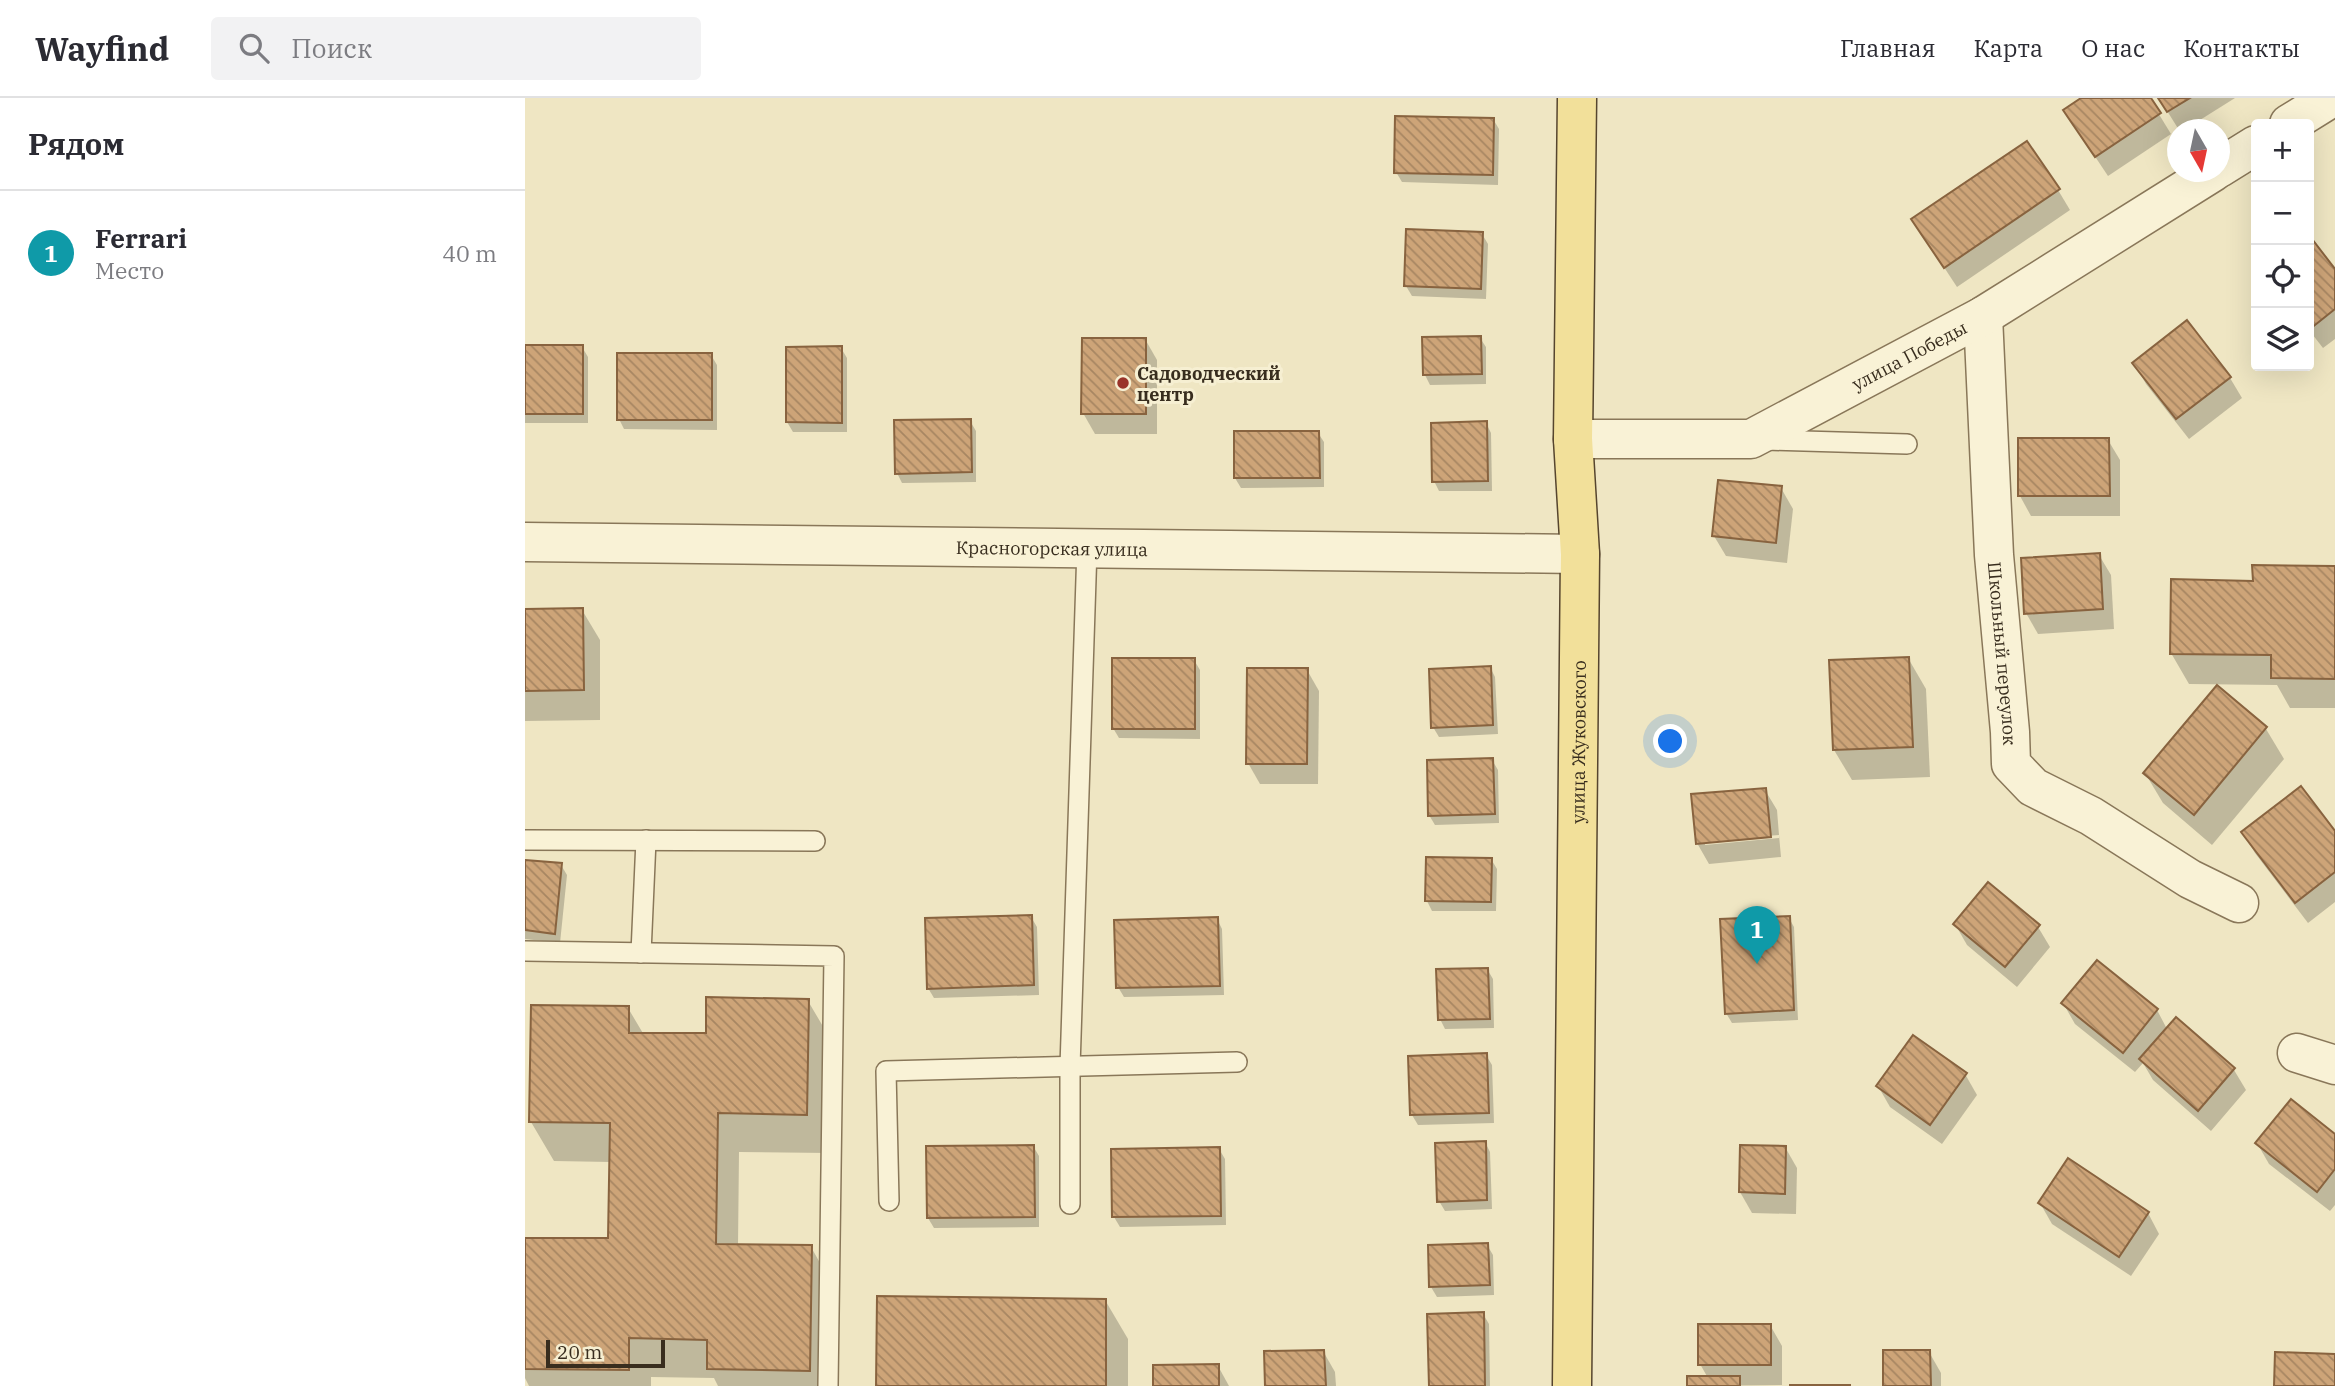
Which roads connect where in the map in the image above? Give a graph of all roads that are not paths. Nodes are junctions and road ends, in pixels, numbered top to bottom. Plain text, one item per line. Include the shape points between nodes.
1 (1577, 98) edge
2 (2331, 98) edge
3 (2297, 119) edge
4 (2251, 148) edge
5 (2230, 162) edge
6 (2197, 182) edge
7 (1983, 316) junction
8 (1573, 439) junction
9 (1751, 439) junction
10 (1907, 444) dead end
11 (525, 542) edge
12 (1087, 548) junction
13 (1580, 554) junction
14 (525, 840) edge
15 (646, 841) junction
16 (815, 841) dead end
17 (2239, 903) dead end
18 (525, 951) edge
19 (641, 953) junction
20 (2297, 1053) dead end
21 (1237, 1062) dead end
22 (2335, 1065) edge
23 (1070, 1067) junction
24 (888, 1201) dead end
25 (1070, 1204) dead end
26 (828, 1386) edge
27 (1572, 1386) edge

1 - 8 main road, улица Жуковского
2 - 3 street
4 - 5 street
6 - 7 street, улица Победы
7 - 9 street, улица Победы
7 - 17 street, Школьный переулок via 1994,555 2011,764 2033,787
8 - 9 street, улица Победы
8 - 13 main road, улица Жуковского
9 - 10 lane
11 - 12 street, Красногорская улица
12 - 13 street, Красногорская улица
12 - 23 lane
13 - 27 main road, улица Жуковского
14 - 15 lane
15 - 16 lane
15 - 19 lane
18 - 19 lane
19 - 26 lane via 834,956
20 - 22 street
21 - 23 lane
23 - 24 lane via 886,1071
23 - 25 lane

